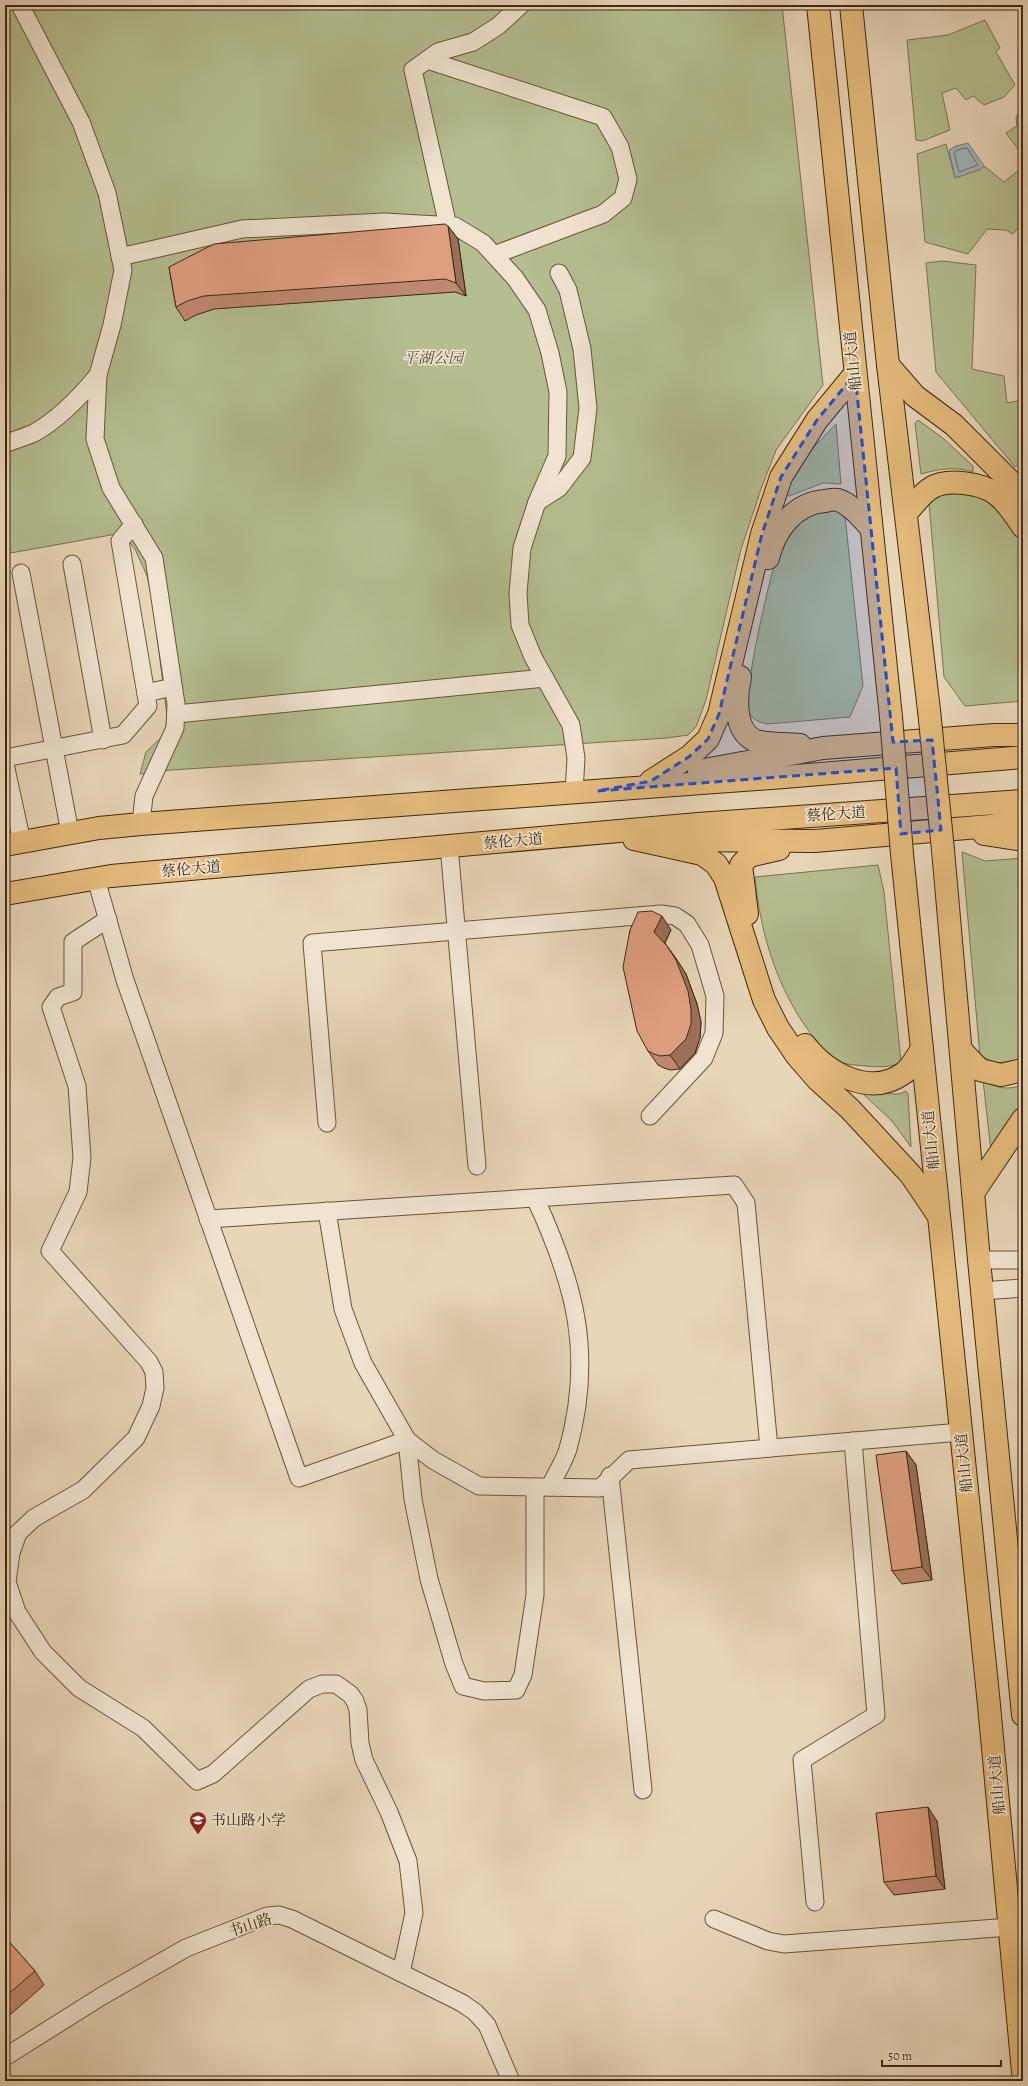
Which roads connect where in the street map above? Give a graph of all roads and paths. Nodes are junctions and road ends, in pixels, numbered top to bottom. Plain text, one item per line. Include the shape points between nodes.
1 (20, 5) edge
2 (521, 5) edge
3 (818, 5) edge
4 (851, 5) edge
5 (427, 60) junction
6 (448, 226) junction
7 (494, 255) junction
8 (120, 257) junction
9 (559, 273) dead end
10 (888, 365) junction
11 (855, 374) junction
12 (98, 375) junction
13 (5, 444) edge
14 (1023, 500) edge
15 (537, 502) junction
16 (907, 512) junction
17 (134, 524) junction
18 (1023, 526) edge
19 (871, 528) junction
20 (72, 564) dead end
21 (21, 573) dead end
22 (546, 678) junction
23 (174, 687) junction
24 (146, 693) junction
25 (176, 714) junction
26 (1023, 729) edge
27 (994, 735) junction
28 (1023, 735) edge
29 (103, 740) junction
30 (823, 748) junction
31 (53, 749) junction
32 (1023, 757) edge
33 (5, 758) edge
34 (5, 764) edge
35 (651, 781) junction
36 (597, 791) junction
37 (574, 793) junction
38 (1023, 801) edge
39 (1023, 821) edge
40 (141, 824) junction
41 (953, 829) junction
42 (70, 834) junction
43 (546, 838) junction
44 (634, 839) junction
45 (1023, 840) edge
46 (815, 841) junction
47 (14, 844) edge
48 (449, 846) junction
49 (96, 879) junction
50 (5, 894) edge
51 (108, 919) junction
52 (457, 931) junction
53 (922, 1049) junction
54 (961, 1050) junction
55 (1023, 1070) edge
56 (650, 1116) dead end
57 (1023, 1118) edge
58 (327, 1124) dead end
59 (477, 1166) dead end
60 (973, 1193) junction
61 (535, 1198) junction
62 (327, 1211) junction
63 (939, 1217) junction
64 (208, 1218) junction
65 (979, 1260) junction
66 (1023, 1260) edge
67 (1023, 1288) edge
68 (982, 1291) junction
69 (961, 1432) junction
70 (407, 1440) junction
71 (852, 1441) junction
72 (769, 1448) junction
73 (610, 1476) junction
74 (542, 1487) junction
75 (1023, 1715) edge
76 (642, 1790) dead end
77 (815, 1902) dead end
78 (714, 1918) dead end
79 (1010, 1927) junction
80 (401, 1973) junction
81 (5, 2057) edge
82 (1023, 2072) edge
83 (511, 2081) edge

1 - 8 street via 80,122 107,193
2 - 5 street via 498,26 473,42 438,52
3 - 11 highway, 船山大道
4 - 10 highway
5 - 6 street via 413,70
5 - 7 street via 603,117 620,147 628,179 623,198 603,214
6 - 7 street via 455,226 483,243
6 - 8 street via 384,222 242,229
7 - 15 street via 515,278 536,310 550,353 558,392 557,456
8 - 12 street via 123,270 112,325
9 - 15 street via 568,290 582,349 588,408 582,458 559,488
10 - 14 highway via 915,396 954,425 1009,480
10 - 16 highway
11 - 19 highway, 船山大道
11 - 35 highway via 817,420 781,477 762,534 719,714 708,738 690,756
12 - 13 street via 81,396 57,417 34,433
12 - 17 street via 95,439 111,488
15 - 22 street via 522,548 518,599 520,625 533,657
16 - 18 highway via 931,488 955,482 994,493 1008,505
16 - 54 highway, bridge via 929,710
17 - 23 street via 154,558
17 - 24 street via 120,541
19 - 30 highway via 850,507 837,500 819,501 800,508 784,523 771,544 737,688 737,711 743,729 754,740
19 - 53 highway, 船山大道, bridge via 892,717 902,854
20 - 29 street
21 - 31 street
22 - 25 street
22 - 37 street via 571,725 576,758
23 - 24 street
23 - 25 street
24 - 29 street via 148,706 123,735
25 - 40 street via 175,728 144,796
26 - 27 highway
27 - 28 highway
27 - 30 highway
29 - 31 street
30 - 35 highway
31 - 33 street
31 - 42 street
32 - 36 highway
34 - 47 street
35 - 36 highway
36 - 37 highway
37 - 40 highway
38 - 43 highway, 蔡伦大道
39 - 41 highway
40 - 42 highway
41 - 45 highway
41 - 46 highway
42 - 47 highway
43 - 44 highway
43 - 48 highway, 蔡伦大道
44 - 46 highway
44 - 63 highway via 702,854 716,864 725,878 764,1000 778,1028 802,1062 911,1175
46 - 53 highway via 749,856 741,865 747,913 773,993 792,1028 815,1056 835,1072 857,1081 889,1082 905,1072
48 - 49 highway, 蔡伦大道
48 - 52 street
49 - 50 highway, 蔡伦大道
49 - 51 street
51 - 64 street via 125,980
51 - 80 street via 73,942 73,992 58,997 51,1007 77,1086 82,1158 78,1192 50,1251 149,1362 154,1372 155,1388 151,1406 136,1438 122,1453 83,1490 34,1518 18,1533 11,1553 7,1582 17,1612 43,1652 79,1688 143,1728 197,1781 213,1774 309,1689 322,1684 336,1684 350,1694 358,1710 364,1760 389,1812 408,1861 414,1913
52 - 56 street via 661,914 675,916 687,924 700,945 715,996 714,1033 704,1058
52 - 58 street via 312,943
52 - 59 street
53 - 63 highway, 船山大道
54 - 55 highway via 980,1070 1002,1075
54 - 60 highway
57 - 60 highway
60 - 65 highway
61 - 62 street
61 - 72 street via 734,1185 746,1203
61 - 74 street via 555,1242 569,1283 578,1330 581,1376 568,1450
62 - 64 street
62 - 70 street via 343,1309 363,1363
63 - 69 highway, 船山大道
64 - 70 street via 299,1478
65 - 66 street
65 - 68 highway
67 - 68 street
68 - 75 highway
69 - 71 street
69 - 79 highway, 船山大道
70 - 74 street via 433,1460 479,1486
70 - 74 street via 413,1499 429,1579 463,1686 484,1691 516,1690 522,1676 536,1595
71 - 72 street
71 - 77 street via 876,1716 802,1760
72 - 73 street via 629,1460
73 - 74 street via 600,1488
73 - 76 street
78 - 79 street via 768,1941 784,1944
79 - 82 highway, 船山大道
80 - 81 street, 书山路 via 292,1919 279,1915 267,1916 186,1948 102,1996
80 - 83 street, 书山路 via 475,2012 487,2025

